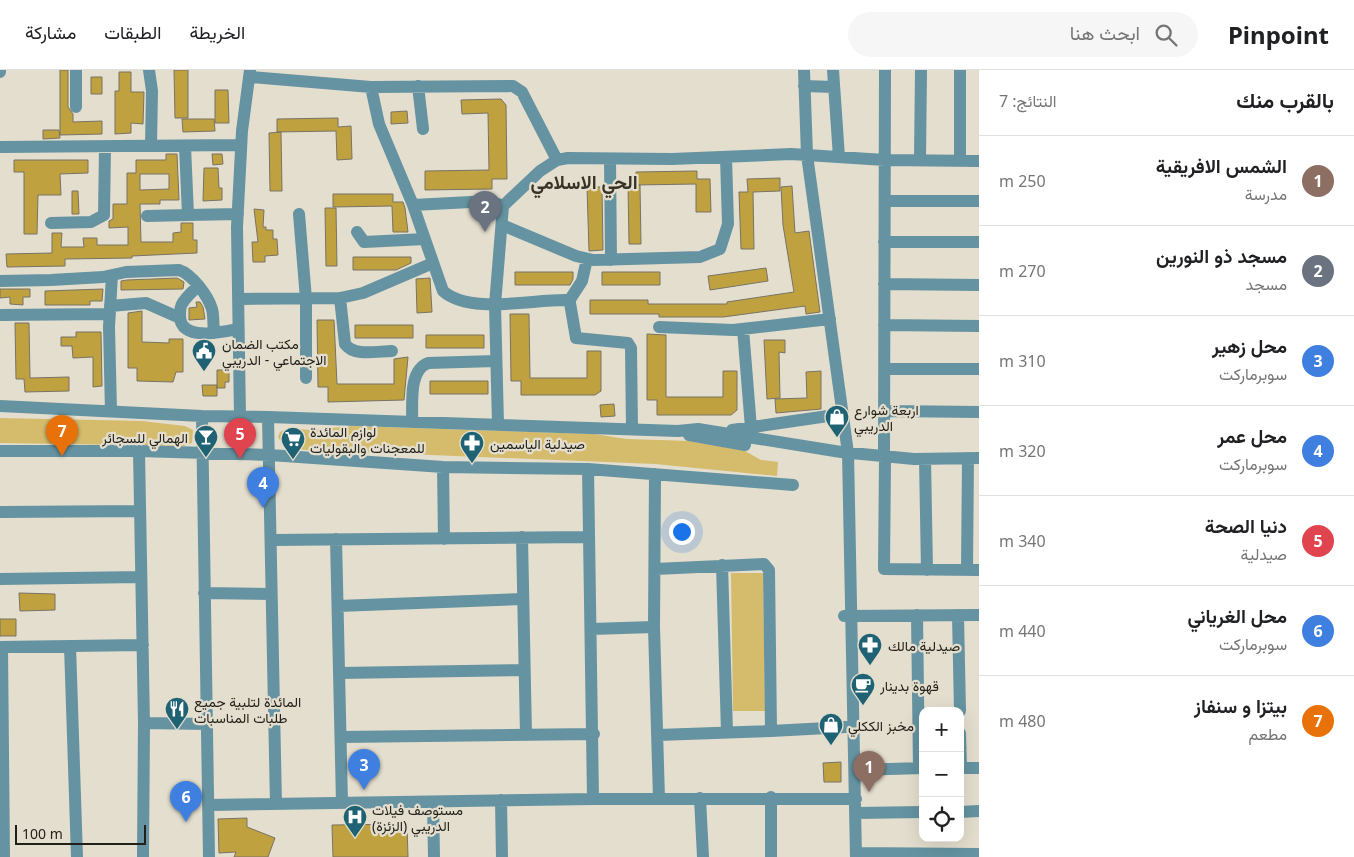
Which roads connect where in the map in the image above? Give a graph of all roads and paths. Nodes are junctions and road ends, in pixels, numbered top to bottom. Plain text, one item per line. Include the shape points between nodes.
1 (76, 70) edge
2 (149, 70) edge
3 (804, 70) edge
4 (833, 70) edge
5 (885, 70) edge
6 (921, 70) edge
7 (960, 70) edge
8 (250, 74) edge
9 (418, 86) junction
10 (804, 86) junction
11 (371, 87) junction
12 (834, 87) junction
13 (76, 107) dead end
14 (423, 130) dead end
15 (241, 145) junction
16 (151, 146) junction
17 (185, 146) junction
18 (0, 147) edge
19 (106, 147) junction
20 (808, 155) junction
21 (726, 157) junction
22 (839, 157) junction
23 (610, 159) junction
24 (557, 160) junction
25 (885, 160) junction
26 (920, 160) junction
27 (960, 161) junction
28 (979, 161) edge
29 (885, 201) junction
30 (979, 201) edge
31 (414, 205) junction
32 (503, 206) junction
33 (238, 214) junction
34 (299, 214) dead end
35 (188, 215) junction
36 (147, 216) dead end
37 (51, 223) dead end
38 (502, 225) junction
39 (357, 232) dead end
40 (425, 239) junction
41 (884, 242) junction
42 (979, 242) edge
43 (586, 259) junction
44 (612, 260) junction
45 (432, 263) junction
46 (112, 275) junction
47 (0, 281) edge
48 (884, 284) junction
49 (979, 285) edge
50 (198, 286) junction
51 (340, 298) junction
52 (238, 299) junction
53 (306, 299) junction
54 (569, 301) junction
55 (495, 305) junction
56 (110, 310) junction
57 (0, 315) edge
58 (180, 318) junction
59 (830, 319) junction
60 (884, 325) junction
61 (979, 326) edge
62 (660, 327) dead end
63 (238, 329) junction
64 (743, 329) junction
65 (214, 333) junction
66 (392, 351) dead end
67 (496, 362) junction
68 (885, 369) junction
69 (979, 369) edge
70 (306, 378) dead end
71 (0, 406) edge
72 (842, 409) junction
73 (112, 411) junction
74 (885, 411) junction
75 (979, 412) edge
76 (202, 416) junction
77 (240, 416) junction
78 (268, 417) junction
79 (412, 421) junction
80 (498, 424) junction
81 (632, 428) junction
82 (751, 428) junction
83 (678, 431) junction
84 (717, 432) junction
85 (0, 450) edge
86 (139, 451) junction
87 (201, 453) junction
88 (844, 454) junction
89 (270, 455) junction
90 (884, 458) junction
91 (974, 458) edge
92 (920, 459) junction
93 (443, 467) junction
94 (588, 469) junction
95 (655, 474) junction
96 (793, 485) dead end
97 (140, 511) junction
98 (0, 512) edge
99 (522, 537) junction
100 (588, 537) junction
101 (444, 538) junction
102 (336, 539) junction
103 (273, 540) junction
104 (722, 566) junction
105 (655, 569) junction
106 (927, 570) junction
107 (973, 570) edge
108 (141, 577) junction
109 (0, 579) edge
110 (204, 593) junction
111 (272, 594) junction
112 (523, 598) junction
113 (338, 606) junction
114 (847, 615) junction
115 (917, 615) junction
116 (958, 615) junction
117 (979, 615) edge
118 (654, 627) junction
119 (591, 629) junction
120 (143, 645) junction
121 (70, 646) junction
122 (1, 647) edge
123 (524, 670) junction
124 (340, 673) junction
125 (960, 707) edge
126 (144, 723) junction
127 (207, 724) junction
128 (846, 727) junction
129 (771, 730) junction
130 (727, 732) junction
131 (594, 734) junction
132 (526, 735) junction
133 (658, 736) junction
134 (341, 738) junction
135 (921, 752) edge
136 (919, 768) edge
137 (964, 768) edge
138 (979, 768) edge
139 (855, 770) junction
140 (771, 797) junction
141 (700, 798) junction
142 (594, 799) junction
143 (659, 799) junction
144 (852, 799) junction
145 (501, 800) junction
146 (433, 802) junction
147 (342, 803) junction
148 (276, 804) junction
149 (208, 805) junction
150 (919, 812) edge
151 (964, 812) edge
152 (979, 812) edge
153 (856, 813) junction
154 (979, 854) edge
155 (854, 856) edge
156 (4, 857) edge
157 (77, 857) edge
158 (143, 857) edge
159 (209, 857) edge
160 (434, 857) edge
161 (502, 857) edge
162 (703, 857) edge
163 (771, 857) edge

1 - 13 street
2 - 16 street
3 - 10 street
4 - 12 street
5 - 25 street
6 - 26 street
7 - 27 street
8 - 11 street
8 - 15 street
9 - 11 street
9 - 14 street
9 - 24 street via 513,86 522,92
10 - 12 street
10 - 20 street
11 - 31 street via 379,124
12 - 22 street
15 - 17 street
15 - 33 street
16 - 17 street
16 - 19 street
17 - 35 street
18 - 19 street
19 - 37 street via 104,216 91,222
20 - 21 street
20 - 22 street
20 - 59 street
21 - 23 street
21 - 44 street via 728,224 720,248 700,257
22 - 25 street
23 - 24 street
23 - 44 street
24 - 32 street via 520,188
25 - 26 street
25 - 29 street
26 - 27 street
27 - 28 street
29 - 30 street
29 - 41 street
31 - 32 street via 490,201
31 - 40 street
32 - 38 street
33 - 35 street
33 - 52 street
34 - 53 street
35 - 36 street
38 - 43 street
38 - 55 street
39 - 40 street via 364,242
40 - 45 street
41 - 42 street
41 - 48 street
43 - 44 street
43 - 54 street via 582,281
45 - 51 street via 370,290
45 - 55 street via 443,291 450,297
46 - 47 street
46 - 50 street via 179,270
46 - 56 street
48 - 49 street
48 - 60 street
50 - 58 street via 181,304
50 - 65 street via 212,308
51 - 53 street
51 - 66 street via 348,348 360,352
52 - 53 street
52 - 63 street
53 - 70 street
54 - 55 street
54 - 81 street via 576,338 621,341 631,348
55 - 67 street
56 - 57 street
56 - 58 street via 146,303
56 - 73 street
58 - 65 street via 187,330
59 - 64 street
59 - 72 street
60 - 61 street
60 - 68 street
62 - 64 street
63 - 65 street
63 - 77 street
64 - 82 street
67 - 79 street via 423,365 414,381
67 - 80 street
68 - 69 street
68 - 74 street
71 - 73 street
72 - 82 street via 828,416
72 - 88 street
73 - 76 street
74 - 75 street
74 - 90 street
76 - 77 street
76 - 87 street
77 - 78 street
78 - 79 street
78 - 89 street
79 - 80 street
80 - 81 street
81 - 83 street
82 - 84 street
83 - 84 street via 698,429
83 - 88 street via 696,438
84 - 88 street
85 - 86 street
86 - 87 street
86 - 97 street
87 - 89 street
87 - 110 street
88 - 90 street
88 - 114 street
89 - 93 street
89 - 103 street
90 - 92 street
90 - 106 street via 884,568
91 - 92 street
91 - 107 street
92 - 106 street
93 - 94 street
93 - 101 street
94 - 95 street
94 - 100 street
95 - 96 street
95 - 105 street
97 - 98 street
97 - 108 street
99 - 100 street
99 - 101 street
99 - 112 street
100 - 119 street
101 - 102 street
102 - 103 street
102 - 113 street
103 - 111 street
104 - 105 street
104 - 129 street via 764,564 769,570
104 - 130 street
105 - 118 street
106 - 107 street
108 - 109 street
108 - 120 street
110 - 111 street
110 - 127 street
111 - 148 street
112 - 113 street
112 - 123 street
113 - 124 street
114 - 115 street
114 - 128 street
114 - 139 street
115 - 116 street
115 - 135 street
116 - 117 street
116 - 125 street
118 - 119 street
118 - 133 street
119 - 131 street
120 - 121 street
120 - 126 street
121 - 122 street
121 - 157 street
122 - 156 street
123 - 124 street
123 - 132 street
124 - 134 street
126 - 127 street
126 - 158 street
127 - 149 street
128 - 129 street
128 - 144 street
129 - 130 street
130 - 133 street
131 - 132 street
131 - 142 street
132 - 134 street
133 - 143 street
134 - 147 street
136 - 139 street
137 - 138 street
139 - 144 street
140 - 141 street
140 - 144 street
140 - 163 street
141 - 143 street
141 - 162 street
142 - 143 street
142 - 145 street
144 - 153 street
144 - 155 street
145 - 146 street
145 - 161 street
146 - 147 street
146 - 160 street
147 - 148 street
148 - 149 street
149 - 159 street
150 - 153 street
151 - 152 street
153 - 155 street
154 - 155 street

